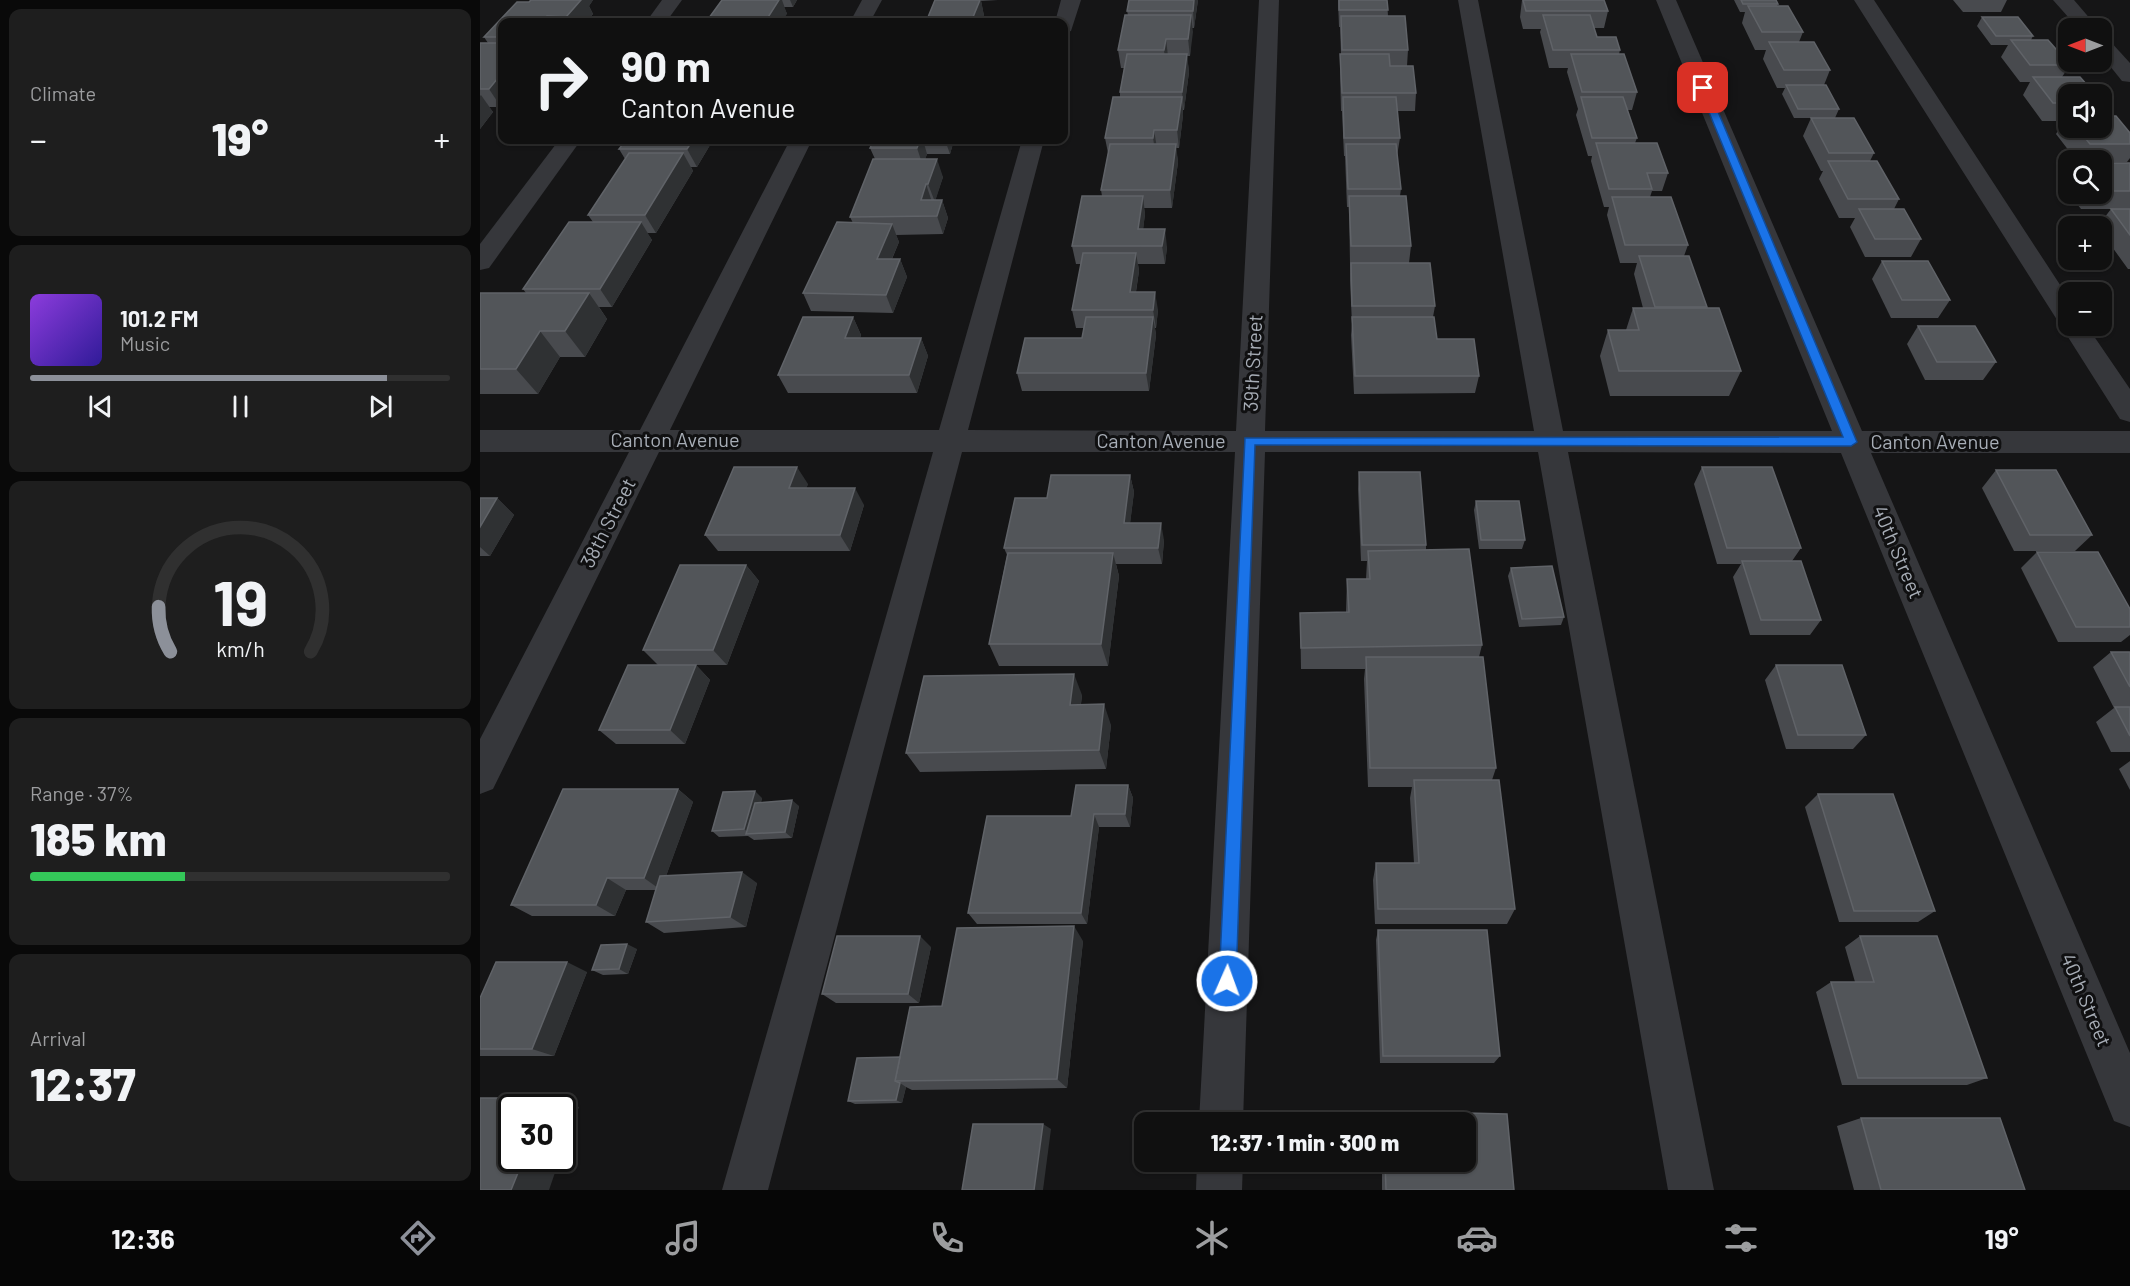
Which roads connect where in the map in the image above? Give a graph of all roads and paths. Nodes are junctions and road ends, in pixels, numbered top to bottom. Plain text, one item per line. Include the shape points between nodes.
1 (672, 0) edge
2 (872, 0) edge
3 (1071, 0) edge
4 (1269, 0) edge
5 (1468, 0) edge
6 (1666, 0) edge
7 (1864, 0) edge
8 (2063, 0) edge
9 (659, 18) edge
10 (862, 18) edge
11 (1066, 18) edge
12 (2079, 18) edge
13 (2112, 55) edge
14 (2130, 76) edge
15 (567, 144) edge
16 (799, 144) edge
17 (1032, 144) edge
18 (480, 262) edge
19 (2058, 301) edge
20 (2081, 336) edge
21 (2130, 412) edge
22 (650, 440) junction
23 (480, 441) edge
24 (1249, 441) junction
25 (952, 442) junction
26 (1550, 442) junction
27 (1851, 442) junction
28 (2130, 442) edge
29 (480, 777) edge
30 (2130, 1105) edge
31 (1221, 1112) edge
32 (1219, 1172) edge
33 (745, 1190) edge
34 (1218, 1190) edge
35 (1691, 1190) edge

1 - 9 street
2 - 10 street
3 - 11 street
4 - 24 street, 39th Street
5 - 26 street
6 - 27 street, 40th Street
7 - 19 street
8 - 12 street
13 - 14 street
15 - 18 street
16 - 22 street, 38th Street
17 - 25 street
20 - 21 street
22 - 23 street, Canton Avenue
22 - 25 street, Canton Avenue
22 - 29 street, 38th Street
24 - 25 street, Canton Avenue
24 - 26 street, Canton Avenue
24 - 31 street, 39th Street
25 - 33 street
26 - 27 street, Canton Avenue
26 - 35 street
27 - 28 street, Canton Avenue
27 - 30 street, 40th Street
32 - 34 street

